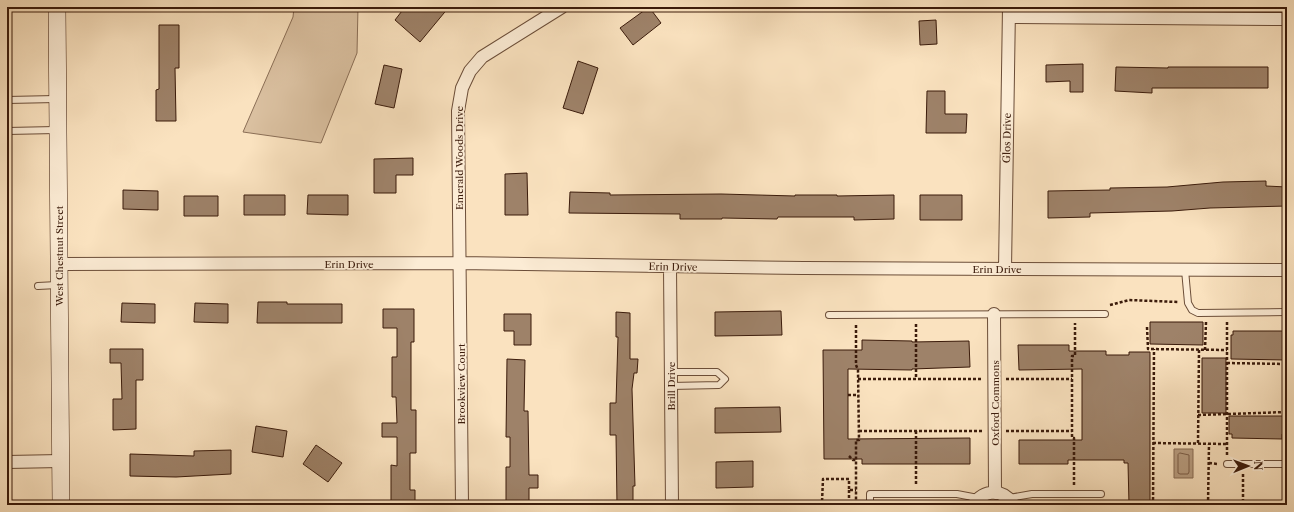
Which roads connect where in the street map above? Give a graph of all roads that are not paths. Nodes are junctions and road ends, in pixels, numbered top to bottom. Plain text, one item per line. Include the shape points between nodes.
1 (57, 7) edge
2 (562, 7) edge
3 (1009, 12) edge
4 (1287, 19) edge
5 (58, 99) junction
6 (7, 100) edge
7 (58, 130) junction
8 (7, 131) edge
9 (460, 263) junction
10 (59, 264) junction
11 (670, 267) junction
12 (1005, 269) junction
13 (1185, 270) junction
14 (1287, 270) edge
15 (59, 285) junction
16 (38, 286) dead end
17 (1287, 312) edge
18 (829, 314) dead end
19 (994, 314) junction
20 (1104, 314) road end
21 (671, 372) junction
22 (671, 386) junction
23 (61, 461) junction
24 (7, 462) edge
25 (1227, 464) road end
26 (1287, 464) edge
27 (995, 493) junction
28 (1101, 494) dead end
29 (975, 502) edge
30 (1011, 502) edge
31 (61, 505) edge
32 (462, 505) edge
33 (674, 505) edge
34 (870, 505) edge

1 - 5 main road, West Chestnut Street
2 - 9 street, Emerald Woods Drive via 482,58 470,71 462,88 458,111
3 - 4 street
3 - 12 street, Glos Drive
5 - 6 lane
5 - 7 main road, West Chestnut Street
7 - 8 lane
7 - 10 main road, West Chestnut Street
9 - 10 street, Erin Drive
9 - 11 street, Erin Drive
9 - 32 street, Brookview Court
10 - 15 main road, West Chestnut Street
11 - 12 street, Erin Drive
11 - 21 street, Brill Drive
12 - 13 street, Erin Drive
13 - 14 street, Erin Drive
13 - 17 lane via 1188,303 1192,310 1198,313
15 - 16 lane
15 - 23 main road, West Chestnut Street
18 - 19 lane
19 - 20 lane
19 - 27 street, Oxford Commons
21 - 22 street, Brill Drive
21 - 22 lane via 717,372 725,379 720,385
22 - 33 street, Brill Drive
23 - 24 street
23 - 31 main road, West Chestnut Street
25 - 26 lane
27 - 29 street via 984,494
27 - 30 street via 1002,494
28 - 30 lane via 1032,494
29 - 34 lane via 957,494 870,494

